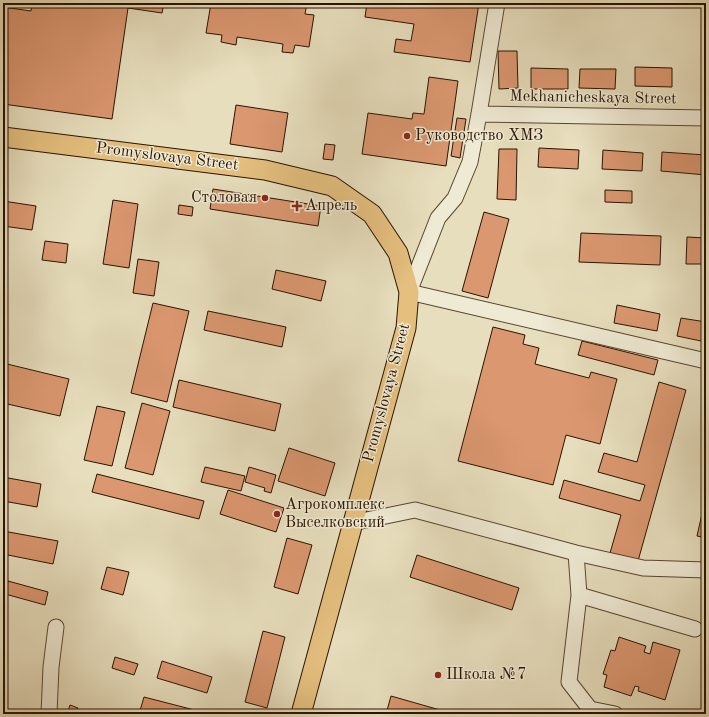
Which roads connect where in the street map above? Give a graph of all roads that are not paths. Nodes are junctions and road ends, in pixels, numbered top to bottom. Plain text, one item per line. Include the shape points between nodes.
1 (497, 3) edge
2 (479, 114) junction
3 (706, 118) edge
4 (3, 137) edge
5 (409, 292) junction
6 (706, 361) edge
7 (352, 523) junction
8 (576, 553) junction
9 (706, 570) edge
10 (579, 595) junction
11 (56, 627) dead end
12 (695, 629) dead end
13 (49, 714) edge
14 (301, 714) edge
15 (615, 714) edge

1 - 2 street
2 - 3 street, Mekhanicheskaya Street
2 - 5 street via 470,162 455,198 438,218
4 - 5 main road, Promyslovaya Street via 265,170 332,186 372,214 398,253
5 - 6 street
5 - 7 main road, Promyslovaya Street via 406,328
7 - 8 street via 415,510
7 - 14 main road, Promyslovaya Street
8 - 9 street via 643,568
8 - 10 street
10 - 12 street
10 - 15 street via 570,682 590,709
11 - 13 street

